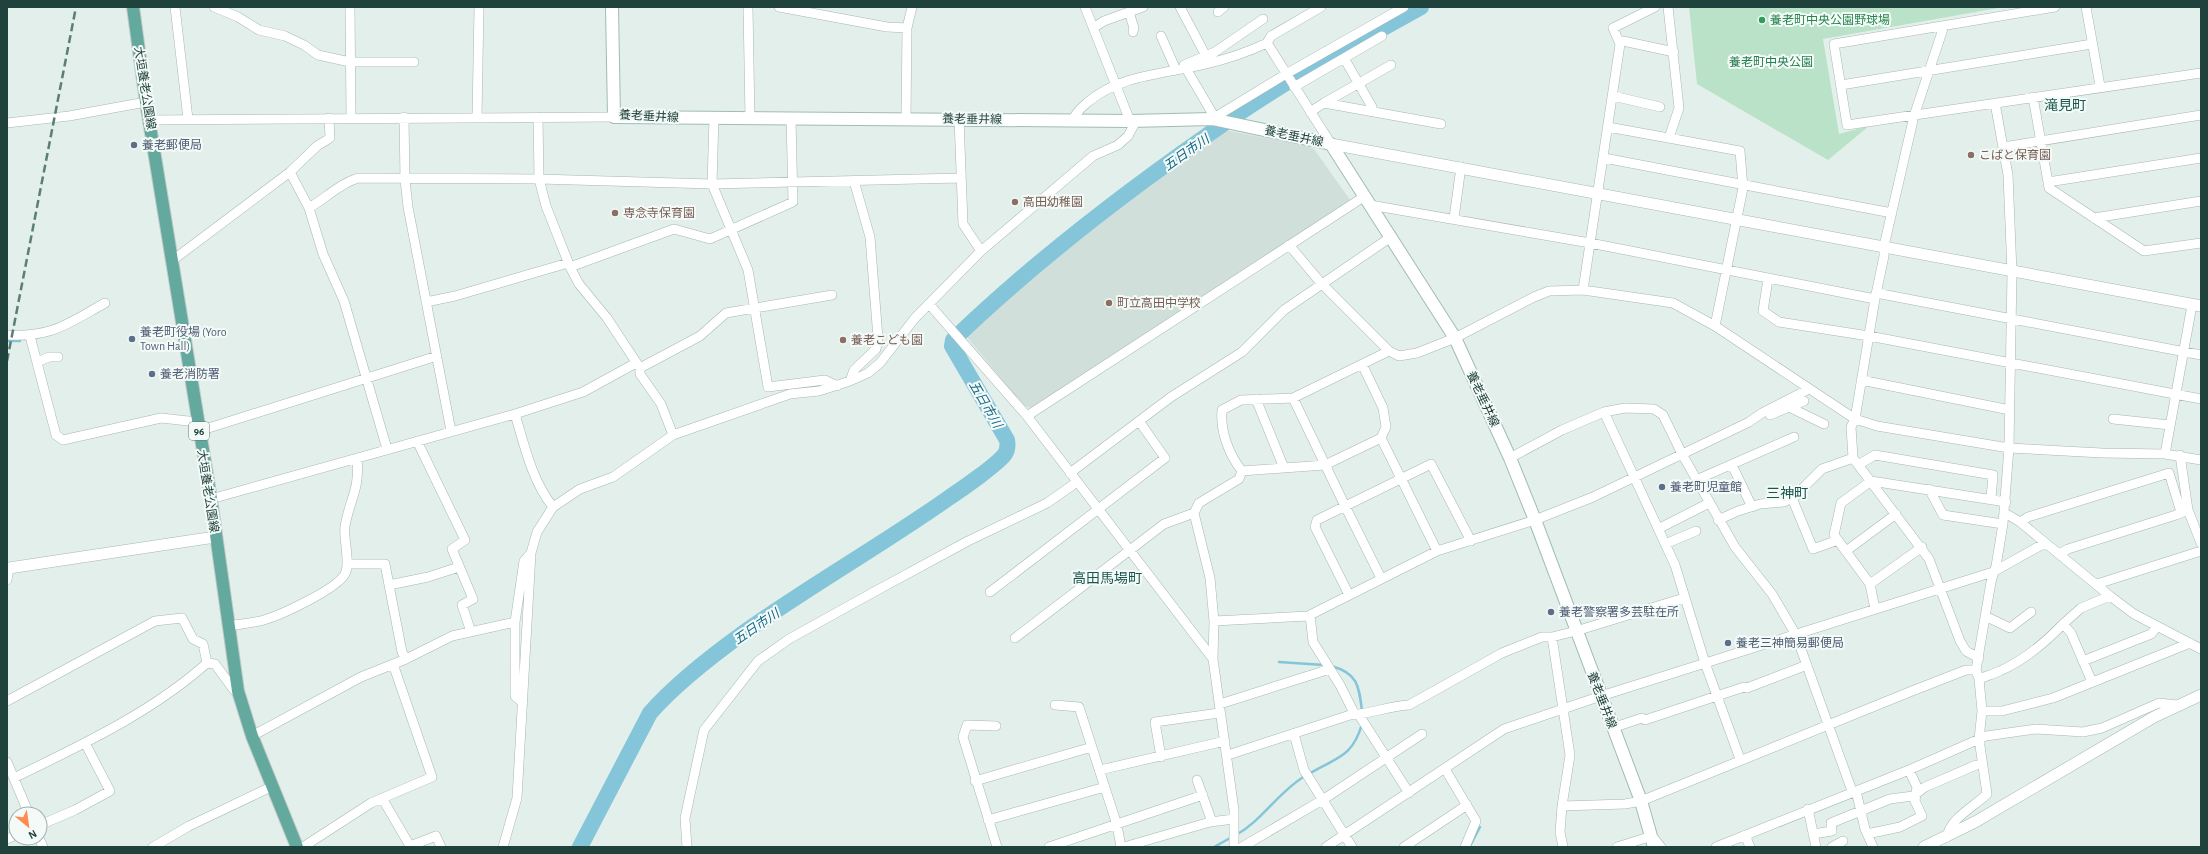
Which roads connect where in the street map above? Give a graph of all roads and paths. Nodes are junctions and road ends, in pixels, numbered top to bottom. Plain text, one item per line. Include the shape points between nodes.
1 (133, 7) edge
2 (175, 7) edge
3 (214, 7) edge
4 (350, 7) edge
5 (479, 7) edge
6 (612, 7) edge
7 (748, 7) edge
8 (780, 7) edge
9 (912, 7) edge
10 (1085, 7) edge
11 (1143, 7) edge
12 (1180, 7) edge
13 (1321, 7) edge
14 (1404, 7) edge
15 (1655, 7) edge
16 (1668, 7) edge
17 (2055, 7) edge
18 (2086, 7) edge
19 (1129, 10) edge
20 (1263, 19) dead end
21 (1944, 26) junction
22 (907, 28) junction
23 (1093, 28) junction
24 (1133, 32) dead end
25 (1161, 36) dead end
26 (1382, 36) dead end
27 (1620, 42) junction
28 (1267, 43) junction
29 (2092, 44) junction
30 (1674, 52) junction
31 (1206, 56) junction
32 (1344, 58) junction
33 (350, 62) junction
34 (414, 62) dead end
35 (1391, 65) dead end
36 (1180, 69) junction
37 (1929, 70) junction
38 (2201, 73) edge
39 (1286, 74) junction
40 (1359, 83) junction
41 (1116, 84) junction
42 (1841, 85) junction
43 (2100, 86) junction
44 (1294, 87) junction
45 (1613, 96) junction
46 (2033, 97) junction
47 (146, 102) junction
48 (1324, 103) junction
49 (1995, 103) junction
50 (1660, 107) dead end
51 (1310, 112) junction
52 (1374, 112) junction
53 (2201, 115) edge
54 (1914, 116) junction
55 (351, 117) junction
56 (404, 117) junction
57 (477, 117) junction
58 (538, 117) junction
59 (614, 117) junction
60 (329, 118) junction
61 (714, 118) junction
62 (791, 118) junction
63 (906, 118) junction
64 (959, 118) junction
65 (188, 119) junction
66 (750, 119) junction
67 (1217, 119) junction
68 (149, 120) junction
69 (1073, 120) junction
70 (1133, 121) junction
71 (7, 123) edge
72 (1441, 124) dead end
73 (1608, 127) junction
74 (1669, 138) junction
75 (2041, 140) junction
76 (1331, 144) junction
77 (2003, 146) junction
78 (1604, 158) junction
79 (2201, 158) edge
80 (1461, 167) junction
81 (290, 172) junction
82 (960, 178) junction
83 (539, 179) junction
84 (405, 180) junction
85 (854, 181) junction
86 (2048, 182) junction
87 (792, 183) junction
88 (712, 184) junction
89 (1742, 184) junction
90 (1598, 193) junction
91 (1367, 200) junction
92 (2201, 201) edge
93 (309, 208) junction
94 (1892, 213) junction
95 (1454, 218) junction
96 (2094, 218) junction
97 (1738, 219) junction
98 (731, 229) junction
99 (1391, 237) junction
100 (2201, 243) edge
101 (1590, 244) junction
102 (1289, 245) junction
103 (1884, 246) junction
104 (981, 251) junction
105 (173, 260) junction
106 (569, 265) junction
107 (1727, 271) junction
108 (2012, 272) junction
109 (1768, 279) junction
110 (1321, 283) junction
111 (1583, 290) junction
112 (832, 295) dead end
113 (1875, 296) junction
114 (426, 302) junction
115 (106, 303) dead end
116 (929, 304) junction
117 (2197, 306) edge
118 (755, 308) junction
119 (2011, 319) junction
120 (1715, 326) junction
121 (7, 335) edge
122 (30, 336) junction
123 (1869, 336) junction
124 (1455, 338) junction
125 (1389, 351) junction
126 (2184, 351) junction
127 (2201, 354) edge
128 (437, 356) junction
129 (58, 357) dead end
130 (37, 362) junction
131 (1362, 364) junction
132 (2011, 364) junction
133 (638, 366) junction
134 (366, 378) junction
135 (1862, 380) junction
136 (850, 381) junction
137 (837, 386) junction
138 (1809, 389) junction
139 (2176, 394) junction
140 (1294, 398) junction
141 (1256, 399) junction
142 (2201, 399) edge
143 (1804, 401) dead end
144 (1789, 407) junction
145 (2010, 410) junction
146 (1604, 412) junction
147 (515, 414) junction
148 (1027, 416) junction
149 (1756, 417) junction
150 (1855, 419) junction
151 (2113, 419) dead end
152 (1139, 421) junction
153 (1824, 424) dead end
154 (2170, 425) junction
155 (198, 426) junction
156 (451, 431) junction
157 (673, 435) junction
158 (1794, 437) dead end
159 (1381, 438) junction
160 (416, 441) junction
161 (2009, 448) junction
162 (387, 449) junction
163 (1682, 454) junction
164 (2165, 454) junction
165 (2180, 455) junction
166 (357, 458) junction
167 (1510, 458) junction
168 (2201, 460) edge
169 (1856, 461) junction
170 (1325, 465) junction
171 (1732, 465) junction
172 (1284, 468) junction
173 (1242, 471) junction
174 (1070, 473) junction
175 (1635, 476) junction
176 (1401, 477) junction
177 (1696, 480) junction
178 (1870, 481) junction
179 (1078, 482) junction
180 (1929, 489) junction
181 (1792, 498) junction
182 (1991, 498) junction
183 (211, 499) junction
184 (2006, 502) junction
185 (1709, 503) junction
186 (1345, 506) junction
187 (553, 507) junction
188 (1752, 507) junction
189 (1099, 509) junction
190 (2185, 511) junction
191 (2005, 513) junction
192 (1194, 514) junction
193 (1896, 514) junction
194 (1535, 520) junction
195 (1718, 520) junction
196 (2020, 522) junction
197 (2003, 524) junction
198 (1658, 529) junction
199 (1696, 531) dead end
200 (215, 537) junction
201 (1838, 540) junction
202 (1471, 541) junction
203 (2045, 543) junction
204 (2201, 543) edge
205 (1665, 544) junction
206 (1922, 547) junction
207 (1130, 551) junction
208 (1437, 551) junction
209 (1846, 551) junction
210 (2201, 551) edge
211 (531, 553) junction
212 (2059, 554) junction
213 (347, 564) junction
214 (460, 567) junction
215 (9, 568) joint
216 (1993, 572) junction
217 (1381, 578) junction
218 (7, 580) edge
219 (1870, 584) junction
220 (2097, 584) junction
221 (389, 585) junction
222 (1940, 589) junction
223 (990, 592) dead end
224 (1349, 595) junction
225 (2110, 596) junction
226 (1684, 598) junction
227 (1875, 610) junction
228 (2031, 612) dead end
229 (1310, 615) junction
230 (1985, 616) junction
231 (1214, 621) junction
232 (515, 622) junction
233 (2063, 624) junction
234 (228, 626) junction
235 (2158, 626) junction
236 (471, 632) junction
237 (1576, 632) junction
238 (1796, 635) junction
239 (1552, 637) junction
240 (1015, 638) dead end
241 (2190, 643) junction
242 (2201, 649) edge
243 (1979, 658) junction
244 (406, 659) junction
245 (1213, 659) junction
246 (2083, 661) junction
247 (207, 663) junction
248 (1705, 663) junction
249 (393, 664) junction
250 (1807, 665) junction
251 (1330, 669) junction
252 (1976, 670) junction
253 (1979, 679) junction
254 (2092, 682) junction
255 (238, 691) junction
256 (2201, 695) edge
257 (1601, 696) junction
258 (1717, 697) junction
259 (7, 701) edge
260 (523, 702) junction
261 (1220, 704) junction
262 (1055, 705) dead end
263 (2176, 705) junction
264 (1564, 710) junction
265 (1982, 712) junction
266 (1219, 713) junction
267 (1357, 715) junction
268 (1829, 725) junction
269 (996, 726) dead end
270 (1612, 728) junction
271 (1294, 734) junction
272 (1422, 734) dead end
273 (252, 736) junction
274 (1979, 739) junction
275 (1224, 741) junction
276 (85, 743) junction
277 (1092, 747) junction
278 (1228, 755) junction
279 (1161, 757) junction
280 (1387, 758) junction
281 (1740, 759) junction
282 (8, 765) edge
283 (1976, 765) dead end
284 (1445, 769) junction
285 (1100, 770) junction
286 (1909, 770) junction
287 (14, 778) junction
288 (1197, 780) dead end
289 (975, 781) junction
290 (273, 786) junction
291 (1105, 787) junction
292 (1854, 791) junction
293 (1410, 793) junction
294 (1916, 793) junction
295 (1203, 795) junction
296 (382, 798) junction
297 (1324, 799) junction
298 (1641, 801) junction
299 (1467, 805) junction
300 (26, 806) edge
301 (1562, 806) junction
302 (1808, 809) junction
303 (1861, 810) junction
304 (988, 820) junction
305 (1234, 820) junction
306 (48, 822) edge
307 (1212, 822) junction
308 (1117, 825) junction
309 (1813, 834) junction
310 (1868, 834) junction
311 (1346, 835) junction
312 (1745, 835) junction
313 (1947, 837) junction
314 (1653, 841) edge
315 (1843, 842) dead end
316 (410, 846) edge
317 (153, 847) edge
318 (297, 847) edge
319 (303, 847) edge
320 (441, 847) edge
321 (503, 847) edge
322 (687, 847) edge
323 (997, 847) edge
324 (1049, 847) edge
325 (1121, 847) edge
326 (1124, 847) edge
327 (1234, 847) edge
328 (1242, 847) edge
329 (1326, 847) edge
330 (1352, 847) edge
331 (1404, 847) edge
332 (1465, 847) edge
333 (1563, 847) edge
334 (1617, 847) edge
335 (1661, 847) edge
336 (1716, 847) edge
337 (1750, 847) edge
338 (1816, 847) edge
339 (1832, 847) edge
340 (1873, 847) edge
341 (1924, 847) edge

1 - 47 main road, 大垣養老公園線 / 96
2 - 65 street
3 - 33 street via 259,30 285,36 318,55
4 - 33 street
5 - 57 street
6 - 59 main road, 養老垂井線
7 - 66 street
8 - 22 street via 887,27
9 - 22 street
10 - 23 street
11 - 19 street
12 - 31 street
13 - 28 street via 1271,36
14 - 39 street
15 - 27 street via 1613,28
16 - 30 street
17 - 21 street
18 - 29 street
19 - 23 street
19 - 24 street
20 - 31 street
21 - 37 street
21 - 42 street via 1834,44
22 - 63 street
23 - 41 street
25 - 36 street
26 - 32 street
27 - 30 street
27 - 45 street
28 - 36 street via 1228,58
28 - 39 street
29 - 37 street
29 - 43 street
30 - 74 street via 1679,108
31 - 36 street
32 - 40 street
32 - 44 street
33 - 34 street
33 - 55 street
35 - 40 street
36 - 41 street
36 - 67 street
37 - 42 street
37 - 54 street
38 - 43 street
39 - 44 street
39 - 67 street
40 - 48 street
40 - 52 street
41 - 69 street via 1101,91 1075,113
41 - 70 street
42 - 54 street via 1847,125
43 - 46 street
44 - 51 street
45 - 50 street
45 - 73 street
46 - 49 street
46 - 75 street
47 - 68 main road, 大垣養老公園線 / 96
47 - 71 street via 69,116
48 - 51 street
48 - 52 street
49 - 54 street
49 - 77 street
51 - 76 street
52 - 72 street
53 - 75 street
54 - 94 street
55 - 56 street
55 - 60 street
56 - 57 street
56 - 84 street
57 - 58 street
58 - 59 street
58 - 83 street
59 - 61 main road, 養老垂井線
60 - 65 street
60 - 81 street via 330,138 317,146
61 - 66 main road, 養老垂井線
61 - 88 street
62 - 63 main road, 養老垂井線
62 - 66 main road, 養老垂井線
62 - 87 street
63 - 64 main road, 養老垂井線
64 - 69 main road, 養老垂井線
64 - 82 street
65 - 68 street
67 - 70 main road, 養老垂井線
67 - 76 main road, 養老垂井線
68 - 105 main road, 大垣養老公園線 / 96
69 - 70 main road, 養老垂井線
70 - 104 street via 1128,136 1093,156
73 - 74 street
73 - 78 street
74 - 89 street via 1740,151
75 - 77 street
75 - 86 street
76 - 80 street
76 - 91 main road, 養老垂井線
77 - 108 street via 2008,175
78 - 89 street
78 - 90 street
79 - 86 street
80 - 90 street
80 - 95 street
81 - 93 street
81 - 105 street
82 - 85 street
82 - 104 street via 963,224
83 - 84 street
83 - 88 street
83 - 106 street via 546,206
84 - 93 street via 358,178 343,182 327,198
84 - 114 street
85 - 87 street
85 - 136 street via 870,237 878,338 876,349 854,370
86 - 96 street via 2049,188
87 - 88 street
87 - 98 street via 793,202
88 - 98 street
89 - 94 street
89 - 97 street
90 - 97 street
90 - 101 street
91 - 95 street
91 - 99 main road, 養老垂井線
91 - 102 street
92 - 96 street
93 - 134 street via 323,254 353,328 354,343
94 - 103 street
95 - 101 street
96 - 100 street via 2144,251
97 - 103 street
97 - 107 street
98 - 106 street via 710,239 674,229
98 - 118 street via 748,270
99 - 110 street
99 - 124 main road, 養老垂井線
101 - 107 street
101 - 111 street
102 - 110 street
102 - 148 street
103 - 108 street
103 - 113 street
104 - 116 street
105 - 155 main road, 大垣養老公園線 / 96
106 - 114 street
106 - 133 street via 579,284 607,318
107 - 109 street
107 - 120 street
108 - 117 street
108 - 119 street
109 - 113 street
109 - 123 street via 1763,311 1779,322
110 - 125 street
110 - 152 street via 1284,310 1242,352 1171,397
111 - 120 street via 1673,304
111 - 124 street via 1549,292 1534,297
112 - 118 street
113 - 119 street
113 - 123 street
114 - 128 street
115 - 122 street via 58,330
116 - 136 street via 880,363 868,373
116 - 148 street
117 - 126 street
118 - 133 street via 726,313 700,336
118 - 137 street via 768,386 824,380
119 - 126 street
119 - 132 street
120 - 138 street
121 - 122 street
122 - 130 street
123 - 132 street
123 - 135 street
124 - 125 street via 1417,353 1399,356
124 - 167 main road, 養老垂井線
125 - 131 street
126 - 127 street
126 - 139 street
128 - 134 street
128 - 156 street
129 - 130 street via 49,357
130 - 155 street via 56,435 63,440 161,418
131 - 140 street
131 - 159 street via 1383,408 1386,427
132 - 139 street
132 - 145 street
133 - 147 street via 583,392
133 - 157 street via 640,374 661,404
134 - 155 street
134 - 162 street
135 - 145 street
135 - 150 street
136 - 137 street
137 - 157 street via 790,394
138 - 149 street
138 - 150 street
139 - 142 street
139 - 154 street
140 - 141 street
140 - 170 street
141 - 172 street
141 - 173 street via 1241,400 1222,410 1221,424 1234,461
143 - 144 street
144 - 149 street via 1762,418
144 - 153 street
145 - 161 street
146 - 163 street via 1625,408 1654,409 1664,415
146 - 167 street via 1562,430
146 - 175 street via 1631,474
147 - 156 street
147 - 187 street via 535,473
148 - 174 street
149 - 163 street
150 - 161 street via 1877,426
150 - 169 street via 1851,427
151 - 154 street
152 - 174 street
152 - 189 street via 1165,458
154 - 164 street
155 - 183 main road, 大垣養老公園線 / 96
156 - 160 street
157 - 187 street via 613,477 580,489
158 - 171 street
159 - 170 street
159 - 176 street
160 - 162 street
160 - 214 street via 465,540 452,549
161 - 164 street via 2109,454
161 - 184 street
162 - 166 street
163 - 175 street
163 - 177 street
164 - 165 street
165 - 168 street
165 - 190 street
166 - 183 street
166 - 213 street via 359,476 345,525
167 - 194 main road, 養老垂井線
169 - 178 street
169 - 181 street via 1822,469
169 - 182 street via 1875,455 1993,474
170 - 172 street
170 - 186 street
171 - 177 street
171 - 188 street
172 - 173 street
173 - 192 street via 1239,479 1199,502
174 - 179 street
175 - 194 street via 1593,497
175 - 198 street
176 - 186 street
176 - 202 street via 1431,464
176 - 208 street
177 - 185 street
178 - 180 street
178 - 193 street
178 - 201 street via 1841,503 1834,535
179 - 189 street
179 - 322 street via 1047,503 872,592 789,639 758,661 704,730 685,818
180 - 182 street
180 - 197 street via 1943,515
181 - 188 street via 1784,502
181 - 201 street via 1813,549
182 - 184 street
183 - 200 main road, 大垣養老公園線 / 96
184 - 191 street
185 - 195 street
185 - 198 street
186 - 217 street
186 - 224 street via 1317,520 1315,527
187 - 211 street via 536,532
188 - 195 street via 1738,510
189 - 207 street
189 - 223 street
190 - 196 street via 2169,473 2028,516
190 - 204 street
190 - 212 street
191 - 196 street
191 - 197 street
192 - 207 street via 1164,524
192 - 231 street via 1210,578
193 - 206 street
193 - 209 street
194 - 202 street
194 - 237 main road, 養老垂井線
195 - 238 street via 1735,547 1772,594
196 - 203 street
197 - 216 street
198 - 205 street
199 - 205 street
200 - 215 street
200 - 234 main road, 大垣養老公園線 / 96
201 - 209 street
202 - 208 street
203 - 212 street
203 - 216 street
205 - 226 street via 1675,565
206 - 219 street
206 - 222 street
207 - 240 street
207 - 245 street
208 - 217 street
209 - 219 street
210 - 220 street
211 - 232 street via 524,561
211 - 260 street
212 - 220 street
213 - 221 street via 385,564
213 - 234 street via 345,574 336,584 299,605 263,620
214 - 221 street
214 - 236 street via 473,599 462,605
215 - 218 street
216 - 222 street
216 - 230 street
217 - 224 street
219 - 227 street
220 - 225 street
221 - 244 street via 402,652
222 - 227 street
222 - 243 street via 1960,641 1966,651
224 - 229 street
225 - 233 street via 2081,608
225 - 235 street via 2134,614
226 - 237 street
226 - 248 street
227 - 238 street
228 - 230 street via 2010,628
229 - 231 street
229 - 251 street via 1313,642
230 - 243 street
231 - 245 street
232 - 236 street
232 - 260 street via 515,696
233 - 246 street via 2071,633
233 - 253 street via 2025,657
234 - 255 main road, 大垣養老公園線 / 96
235 - 241 street
235 - 246 street via 2151,634
236 - 244 street via 452,636
237 - 239 street
237 - 257 main road, 養老垂井線
238 - 248 street
238 - 250 street
239 - 264 street
239 - 267 street via 1542,636 1502,653 1409,705
241 - 242 street
241 - 254 street
243 - 252 street
244 - 249 street
245 - 261 street
246 - 254 street
247 - 255 street via 215,664 234,690
247 - 259 street via 203,644 194,639 182,618 155,621
247 - 276 street via 191,678 112,730
248 - 257 street
248 - 258 street
249 - 273 street via 361,677
249 - 296 street via 432,777
250 - 258 street
250 - 268 street
251 - 261 street
251 - 267 street
252 - 253 street
252 - 268 street via 1966,670
253 - 265 street
254 - 265 street via 2052,698 2002,711
255 - 273 main road, 大垣養老公園線 / 96
256 - 263 street
257 - 264 street
257 - 270 main road, 養老垂井線
258 - 270 street
258 - 281 street
260 - 321 street via 517,798
261 - 266 street
262 - 277 street via 1080,707
263 - 274 street via 2159,703 2102,728 2083,732 2036,729
263 - 313 street
264 - 284 street via 1504,729
264 - 301 street via 1570,755
265 - 274 street
266 - 275 street
266 - 279 street via 1155,722
267 - 271 street
267 - 280 street
268 - 281 street
268 - 292 street
269 - 289 street via 967,725 963,737
270 - 298 main road, 養老垂井線
271 - 278 street
271 - 297 street via 1304,770
272 - 280 street
273 - 290 main road, 大垣養老公園線 / 96
274 - 286 street
274 - 313 street via 1987,794 1953,822 1948,829
275 - 278 street
275 - 279 street
276 - 287 street
276 - 306 street via 110,791
277 - 285 street
277 - 289 street
278 - 305 street
279 - 285 street
280 - 293 street
280 - 297 street
281 - 298 street
282 - 287 street
283 - 294 street
284 - 293 street
284 - 299 street
285 - 291 street
286 - 292 street
286 - 294 street via 1917,787
287 - 300 street
288 - 295 street
289 - 304 street
290 - 317 street via 189,826
290 - 318 main road, 大垣養老公園線 / 96
291 - 304 street
291 - 308 street
292 - 302 street
292 - 303 street
293 - 311 street
294 - 303 street
294 - 310 street via 1915,800 1922,816 1900,827
295 - 307 street
295 - 308 street
296 - 316 street
296 - 319 street
297 - 311 street
297 - 328 street
298 - 301 street
298 - 314 main road, 養老垂井線
299 - 331 street
299 - 332 street via 1476,821
301 - 333 street via 1560,832
302 - 309 street
302 - 312 street
303 - 309 street via 1830,823 1832,831
303 - 310 street
304 - 323 street
305 - 307 street
305 - 327 street
307 - 326 street
308 - 324 street
308 - 325 street
309 - 338 street
310 - 340 street
311 - 329 street
311 - 330 street
312 - 336 street
312 - 337 street
313 - 341 street
314 - 334 street
314 - 335 street
315 - 339 street
316 - 320 street via 436,836

